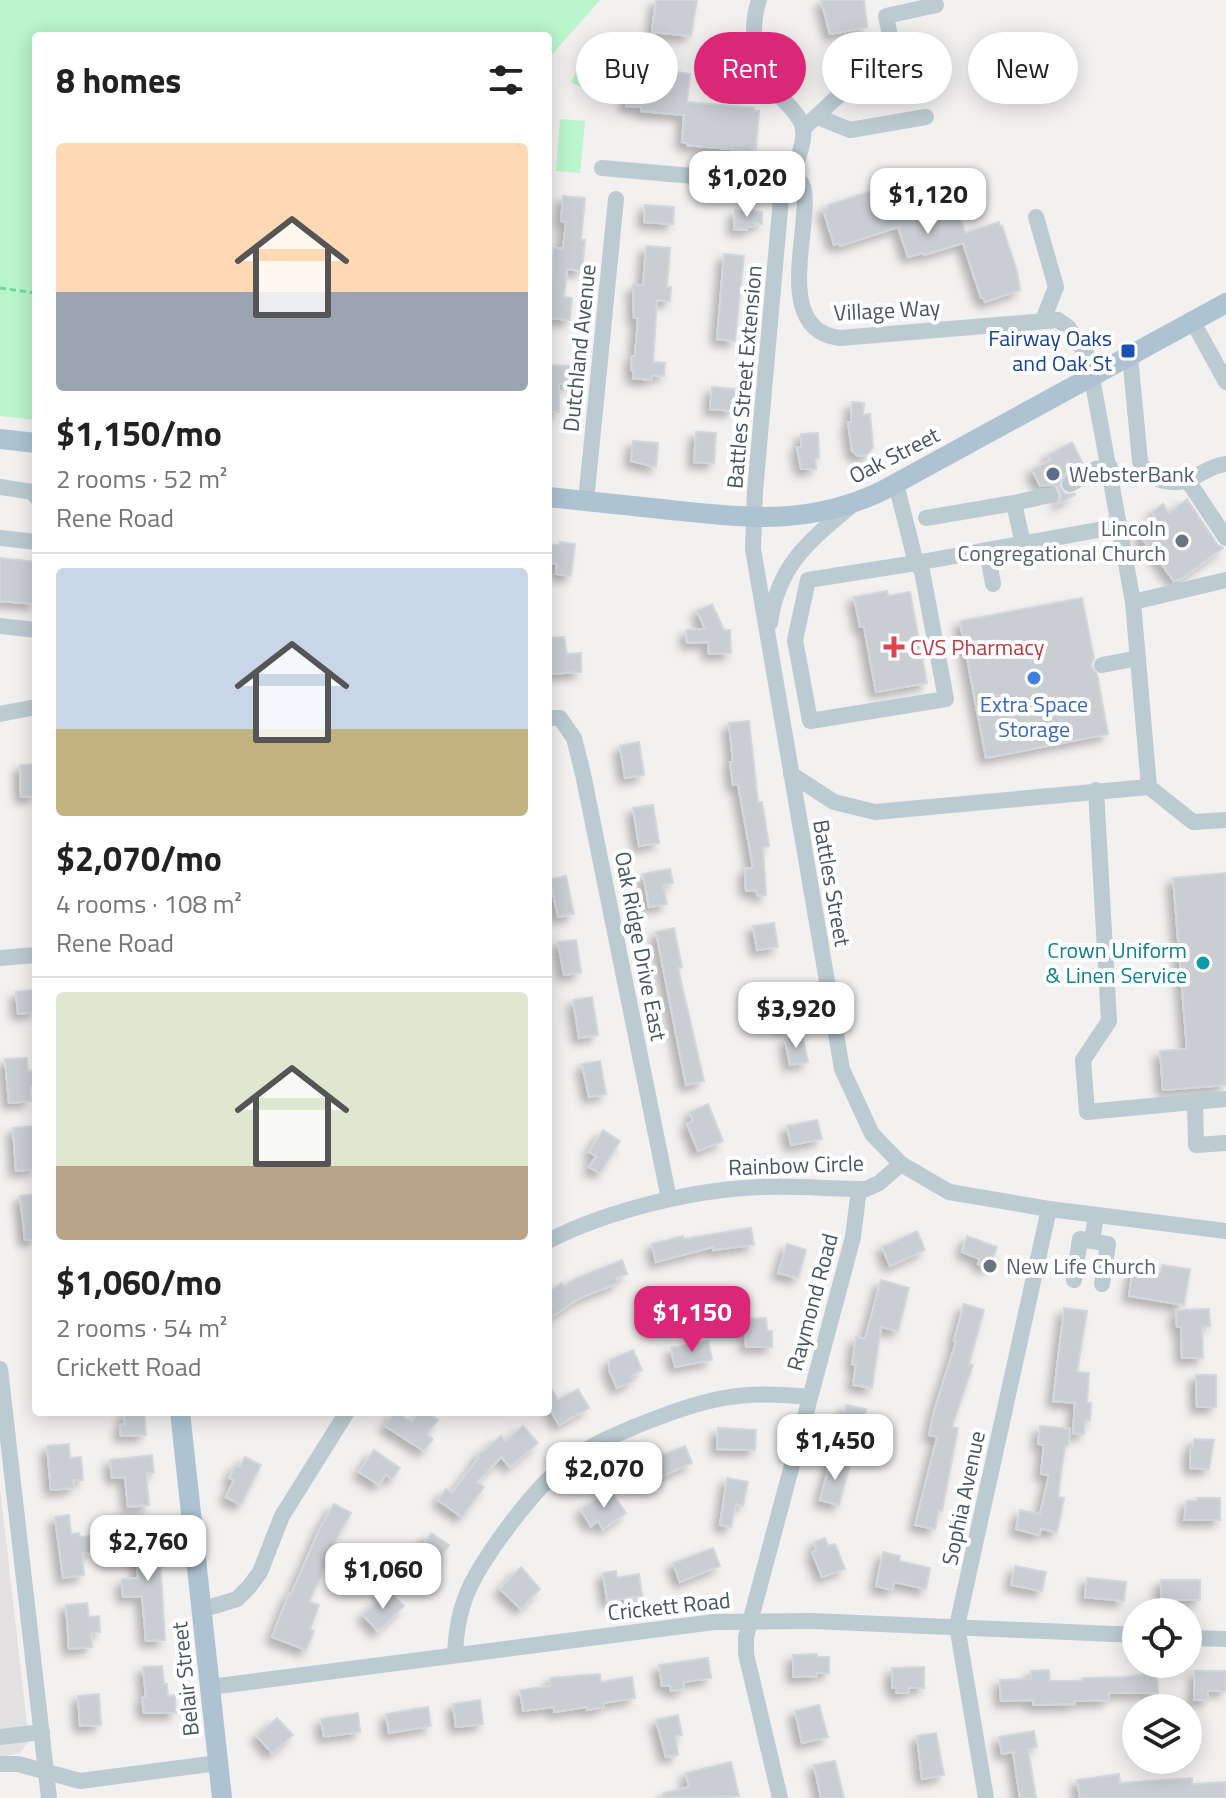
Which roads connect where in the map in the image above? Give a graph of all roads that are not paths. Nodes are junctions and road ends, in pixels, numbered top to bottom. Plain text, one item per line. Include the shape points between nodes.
1 (759, 0) edge
2 (936, 5) dead end
3 (818, 117) junction
4 (926, 117) dead end
5 (804, 128) junction
6 (602, 168) dead end
7 (789, 180) junction
8 (616, 199) dead end
9 (1036, 217) dead end
10 (1226, 303) edge
11 (1043, 320) junction
12 (1193, 322) junction
13 (1130, 356) junction
14 (1095, 376) junction
15 (1226, 382) edge
16 (0, 439) edge
17 (32, 443) edge
18 (1226, 464) edge
19 (1110, 467) junction
20 (1188, 481) junction
21 (896, 484) junction
22 (1070, 484) dead end
23 (0, 487) edge
24 (32, 492) edge
25 (1050, 495) dead end
26 (552, 497) edge
27 (586, 501) junction
28 (857, 501) junction
29 (1014, 503) junction
30 (753, 518) junction
31 (926, 518) dead end
32 (1120, 526) junction
33 (0, 538) edge
34 (1226, 538) edge
35 (32, 542) edge
36 (1023, 544) junction
37 (987, 550) junction
38 (916, 563) junction
39 (1226, 580) edge
40 (993, 584) dead end
41 (1133, 602) junction
42 (0, 626) edge
43 (32, 630) edge
44 (769, 641) junction
45 (1138, 658) junction
46 (1102, 665) dead end
47 (32, 708) edge
48 (0, 714) edge
49 (552, 718) edge
50 (791, 774) junction
51 (1149, 787) junction
52 (1096, 790) junction
53 (1226, 820) edge
54 (32, 955) edge
55 (0, 958) edge
56 (1226, 1099) edge
57 (1195, 1101) junction
58 (1226, 1143) edge
59 (901, 1164) junction
60 (859, 1189) junction
61 (669, 1199) junction
62 (1049, 1209) junction
63 (1096, 1215) junction
64 (1226, 1231) edge
65 (552, 1239) edge
66 (1092, 1241) junction
67 (1074, 1280) dead end
68 (1102, 1284) dead end
69 (0, 1369) edge
70 (810, 1397) junction
71 (180, 1416) edge
72 (344, 1416) edge
73 (201, 1610) junction
74 (750, 1621) junction
75 (957, 1626) junction
76 (1122, 1634) edge
77 (1202, 1638) edge
78 (1226, 1639) edge
79 (455, 1654) junction
80 (210, 1687) junction
81 (42, 1732) junction
82 (0, 1737) edge
83 (218, 1763) junction
84 (0, 1764) edge
85 (46, 1772) junction
86 (49, 1798) edge
87 (222, 1798) edge
88 (780, 1798) edge
89 (986, 1798) edge

1 - 5 street via 754,30 759,62
2 - 3 street via 886,16 891,57
3 - 4 street via 850,130
3 - 5 street
5 - 7 street, Village Way
6 - 7 street
7 - 11 street, Village Way via 803,186 800,303 817,332 840,338
7 - 30 street, Battles Street Extension
8 - 27 street, Dutchland Avenue
9 - 11 street via 1056,287
10 - 12 main road, Oak Street
11 - 14 street via 1058,320 1068,327
12 - 13 main road, Oak Street
12 - 15 street
13 - 14 main road, Oak Street
13 - 20 street via 1143,467 1169,482
14 - 19 street
14 - 21 main road, Oak Street
16 - 17 main road
18 - 20 street
19 - 22 street
19 - 32 street
20 - 34 street
21 - 28 main road, Oak Street
21 - 38 street
23 - 24 street
25 - 29 street
26 - 27 main road, Oak Street
27 - 30 main road, Oak Street
28 - 30 main road, Oak Street via 798,516
28 - 44 street, Battles Street via 792,561 775,595
29 - 31 street
29 - 36 street
30 - 44 street, Battles Street via 754,559
32 - 36 street
32 - 41 street
33 - 35 street
36 - 37 street
37 - 38 street
37 - 40 street
38 - 38 street via 922,571 946,699 810,721 795,640 808,580
39 - 41 street
41 - 45 street
42 - 43 street
44 - 50 street, Battles Street
45 - 46 street
45 - 51 street
47 - 48 street
49 - 61 street, Oak Ridge Drive East via 560,718 574,738 583,774
50 - 52 street via 834,802 875,812
50 - 59 street, Battles Street via 842,1069 872,1134
51 - 52 street
51 - 53 street via 1193,822
52 - 57 street via 1109,1021 1083,1060 1087,1112
54 - 55 street
56 - 57 street
57 - 58 street via 1196,1145
59 - 60 street, Rainbow Circle via 879,1183
59 - 62 street, Battles Street via 949,1192
60 - 61 street, Rainbow Circle via 768,1187
60 - 70 street, Raymond Road via 853,1237
61 - 65 street, Rainbow Circle
62 - 63 street, Battles Street
62 - 75 street, Sophia Avenue
63 - 64 street, Battles Street
63 - 66 street
66 - 67 street via 1080,1239
66 - 68 street via 1108,1244
69 - 81 street
70 - 74 street, Raymond Road
70 - 79 street via 774,1393 690,1404 606,1439 564,1465 512,1520 485,1558 459,1611
71 - 73 main road, Belair Street
72 - 73 street via 282,1516 249,1587 237,1599
73 - 80 main road, Belair Street
74 - 75 street, Crickett Road
74 - 79 street, Crickett Road
74 - 88 street, Raymond Road via 746,1654
75 - 76 street, Crickett Road
75 - 89 street, Sophia Avenue
77 - 78 street
79 - 80 street, Crickett Road
80 - 83 main road, Belair Street
81 - 82 street
81 - 85 street
83 - 85 street via 80,1781
83 - 87 main road, Belair Street
84 - 85 street
85 - 86 street

